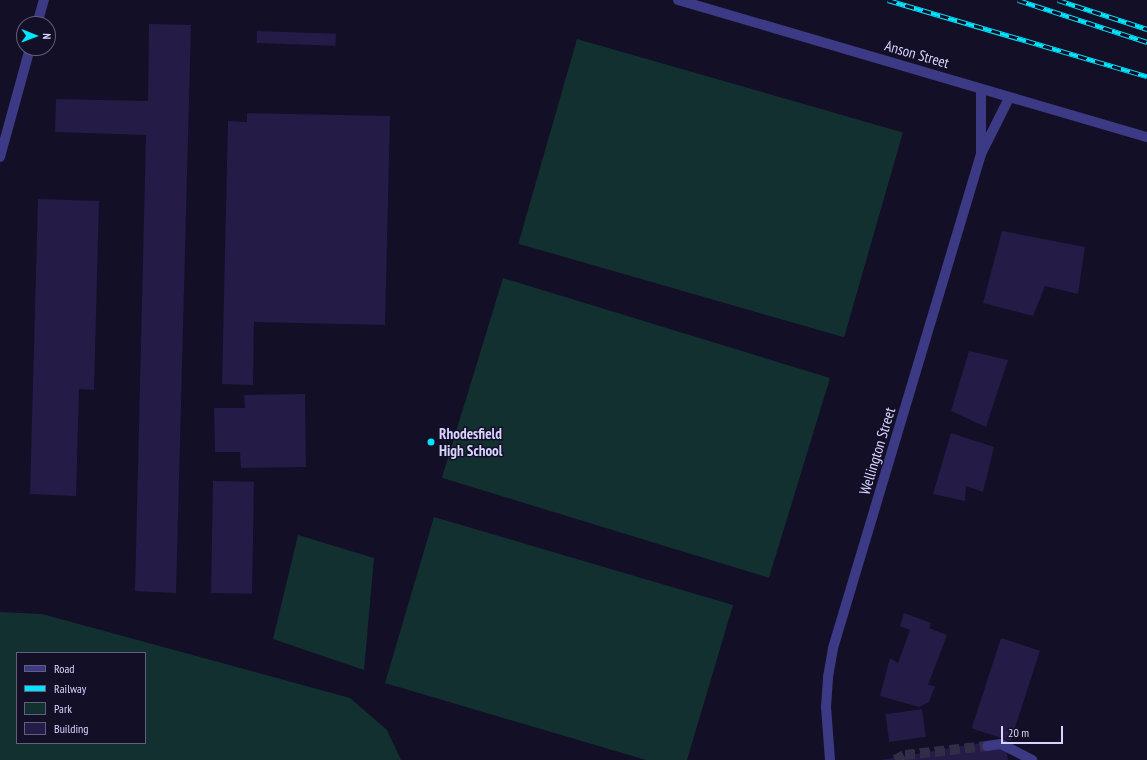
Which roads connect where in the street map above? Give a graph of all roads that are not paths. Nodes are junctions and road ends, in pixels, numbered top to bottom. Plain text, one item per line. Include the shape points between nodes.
1 (44, 0) edge
2 (678, 0) edge
3 (39, 16) edge
4 (28, 56) edge
5 (981, 89) junction
6 (1009, 98) junction
7 (1147, 137) edge
8 (1, 152) edge
9 (981, 154) junction
10 (987, 746) tunnel mouth
11 (830, 760) edge
12 (1032, 760) edge

1 - 3 street
2 - 5 street, Anson Street
4 - 8 street
5 - 6 street, Anson Street
5 - 9 street, Wellington Street
6 - 7 street, Anson Street
6 - 9 street, Wellington Street
9 - 11 street, Wellington Street via 833,648 826,707
10 - 12 street via 1001,744

